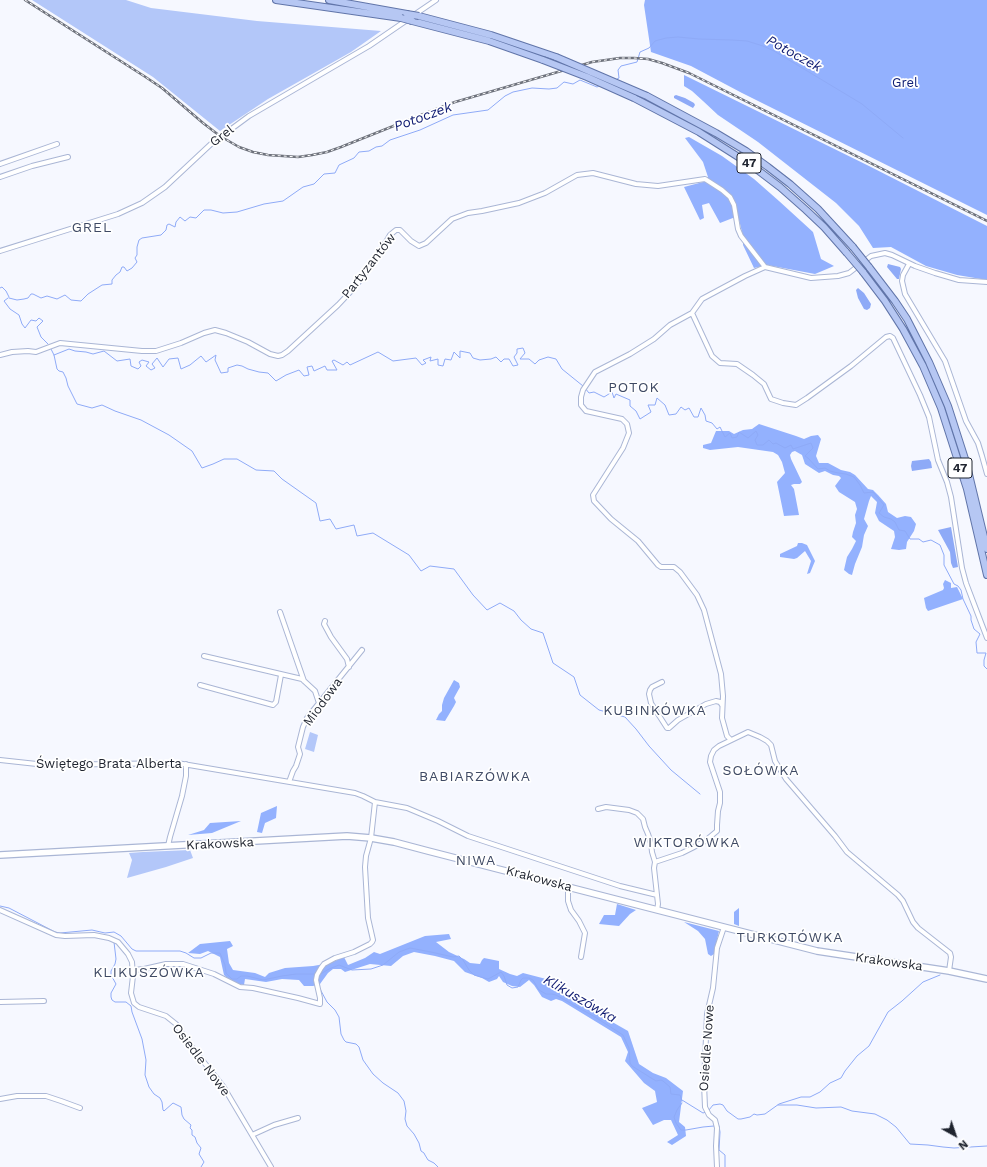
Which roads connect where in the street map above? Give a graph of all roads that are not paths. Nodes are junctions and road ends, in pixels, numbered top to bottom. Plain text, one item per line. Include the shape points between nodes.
1 (276, 0) edge
2 (329, 0) edge
3 (436, 0) edge
4 (57, 144) dead end
5 (68, 157) dead end
6 (0, 164) edge
7 (0, 177) edge
8 (0, 251) edge
9 (909, 264) junction
10 (766, 267) junction
11 (987, 282) edge
12 (692, 313) junction
13 (0, 356) edge
14 (987, 474) edge
15 (987, 549) edge
16 (987, 575) edge
17 (280, 612) dead end
18 (325, 621) dead end
19 (987, 638) edge
20 (362, 650) dead end
21 (204, 656) dead end
22 (349, 667) junction
23 (281, 674) junction
24 (305, 682) junction
25 (662, 682) dead end
26 (200, 684) dead end
27 (319, 703) junction
28 (722, 705) junction
29 (730, 740) junction
30 (0, 760) edge
31 (186, 764) junction
32 (289, 782) junction
33 (375, 802) junction
34 (598, 809) dead end
35 (370, 838) junction
36 (168, 846) junction
37 (0, 855) edge
38 (655, 862) junction
39 (568, 887) junction
40 (657, 895) junction
41 (0, 910) edge
42 (657, 910) junction
43 (724, 927) junction
44 (581, 957) dead end
45 (134, 970) junction
46 (949, 971) junction
47 (987, 979) edge
48 (44, 1001) dead end
49 (0, 1002) edge
50 (0, 1099) edge
51 (80, 1108) dead end
52 (298, 1118) dead end
53 (252, 1135) junction
54 (271, 1167) edge
55 (717, 1167) edge

1 - 16 main road, 47, bridge via 401,18 469,36 543,60 634,98 699,132 780,187 824,227 846,252 885,301 903,329 942,408 967,489
2 - 15 main road, 47, bridge via 419,16 491,35 556,57 647,96 716,133 746,151 790,184 818,208 853,247 907,319 948,406 966,462
3 - 8 street, Grel via 369,46 249,116 211,144 166,187 142,203 118,214
4 - 6 street
5 - 7 street
9 - 10 street via 892,254 881,253 871,256 846,274 816,278
9 - 11 street via 959,280
9 - 14 street via 902,281 905,294 945,361 966,421 978,443
10 - 12 street via 744,276 702,300
10 - 13 street, Partyzantów via 741,236 730,197 705,179 658,186 636,184 593,173 584,174 519,203 452,218 420,246 400,230 396,230 355,287 282,355 270,354 248,342 215,330 156,351 60,343 36,352 12,352
12 - 19 street via 712,356 720,363 737,364 764,384 771,398 783,403 796,404 807,398 886,337 893,338 929,417 938,460 951,497 966,583
12 - 28 street via 670,325 654,339 595,372 581,397 581,405 586,410 622,419 627,424 629,433 623,448 593,495 594,501 638,541 658,565 680,572 696,595 704,610 721,674
17 - 24 street
18 - 22 street via 324,624
20 - 22 street, Miodowa
21 - 23 street
22 - 27 street, Miodowa
23 - 24 street
23 - 26 street via 276,702 273,705
24 - 27 street via 315,692
25 - 28 street via 652,687 649,694 651,703 667,728 706,704 716,701
27 - 32 street, Miodowa via 303,727 298,747 300,754
28 - 29 street via 722,718
29 - 38 street via 714,750 710,762 720,792 717,831 706,841 682,853
29 - 46 street via 748,732 760,736 770,745 775,761 786,779 847,852 898,895 918,928 950,953
30 - 31 street, Świętego Brata Alberta via 46,765
31 - 32 street, Świętego Brata Alberta
31 - 36 street via 182,796
32 - 33 street, Świętego Brata Alberta via 355,793
33 - 35 street
33 - 40 street, Świętego Brata Alberta via 407,808 468,836 620,886
34 - 38 street via 606,807 629,810 641,816
35 - 36 main road, Krakowska via 347,836
35 - 39 main road, Krakowska
35 - 45 street via 365,867 368,918 373,940 354,952 324,964 316,980 320,1004 240,986 183,964 166,964
36 - 37 main road, Krakowska
38 - 40 street
39 - 42 main road, Krakowska
39 - 44 street via 571,910 585,933
40 - 42 street
41 - 45 street via 56,935 94,935 116,940 130,958
42 - 43 main road, Krakowska
43 - 46 main road, Krakowska via 817,951
43 - 55 street, Osiedle Nowe via 717,948 708,1014 704,1084 707,1112 715,1120 717,1128
45 - 53 street, Osiedle Nowe via 131,993 134,1003 166,1016 176,1024 223,1086
46 - 47 main road, Krakowska
48 - 49 street
50 - 51 street via 46,1096
52 - 53 street
53 - 54 street, Osiedle Nowe

